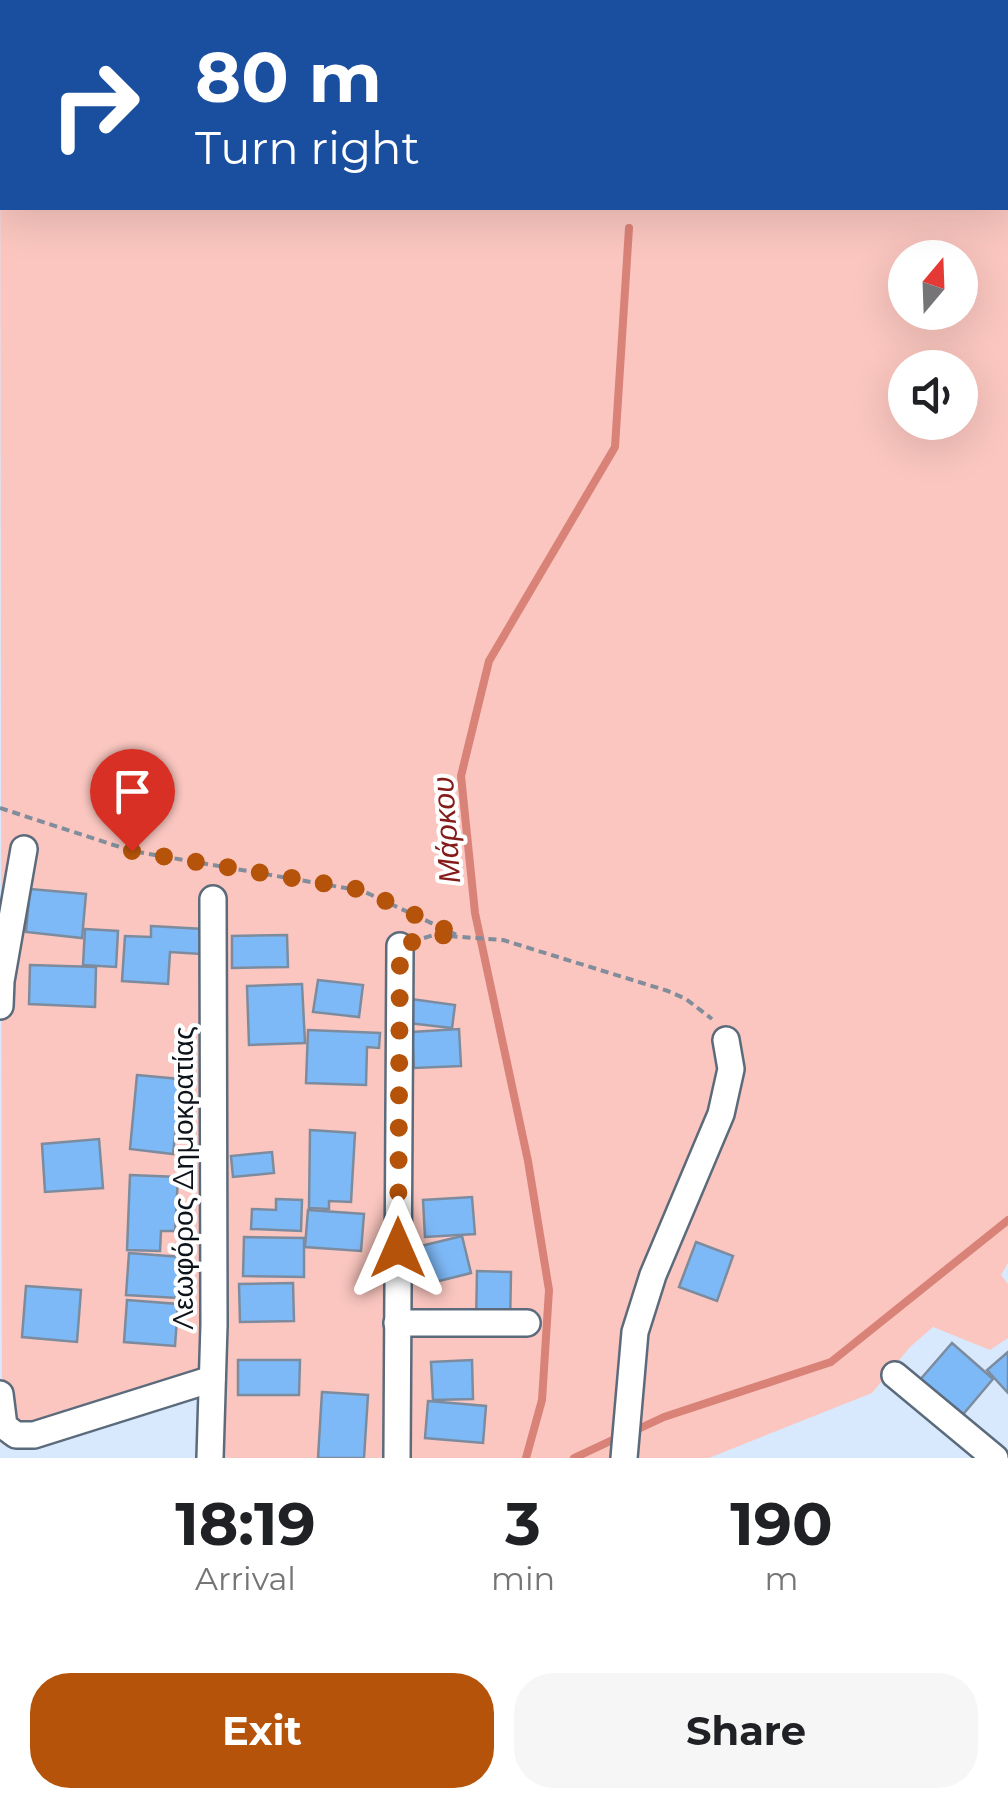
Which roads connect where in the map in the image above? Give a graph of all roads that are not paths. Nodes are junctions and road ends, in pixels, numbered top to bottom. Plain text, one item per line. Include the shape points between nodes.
1 (24, 848) dead end
2 (213, 899) dead end
3 (400, 946) road end
4 (0, 981) edge
5 (0, 1006) edge
6 (726, 1040) road end
7 (397, 1323) junction
8 (527, 1323) dead end
9 (895, 1375) dead end
10 (212, 1379) junction
11 (0, 1394) edge
12 (210, 1458) edge
13 (397, 1458) edge
14 (624, 1458) edge
15 (995, 1458) edge

1 - 4 street
2 - 10 street, Λεωφόρος Δημοκρατίας
3 - 7 street
4 - 5 street
6 - 14 street via 731,1069 721,1114 635,1332
7 - 8 street
7 - 13 street
9 - 15 street
10 - 11 street via 34,1436 4,1426
10 - 12 street, Λεωφόρος Δημοκρατίας

